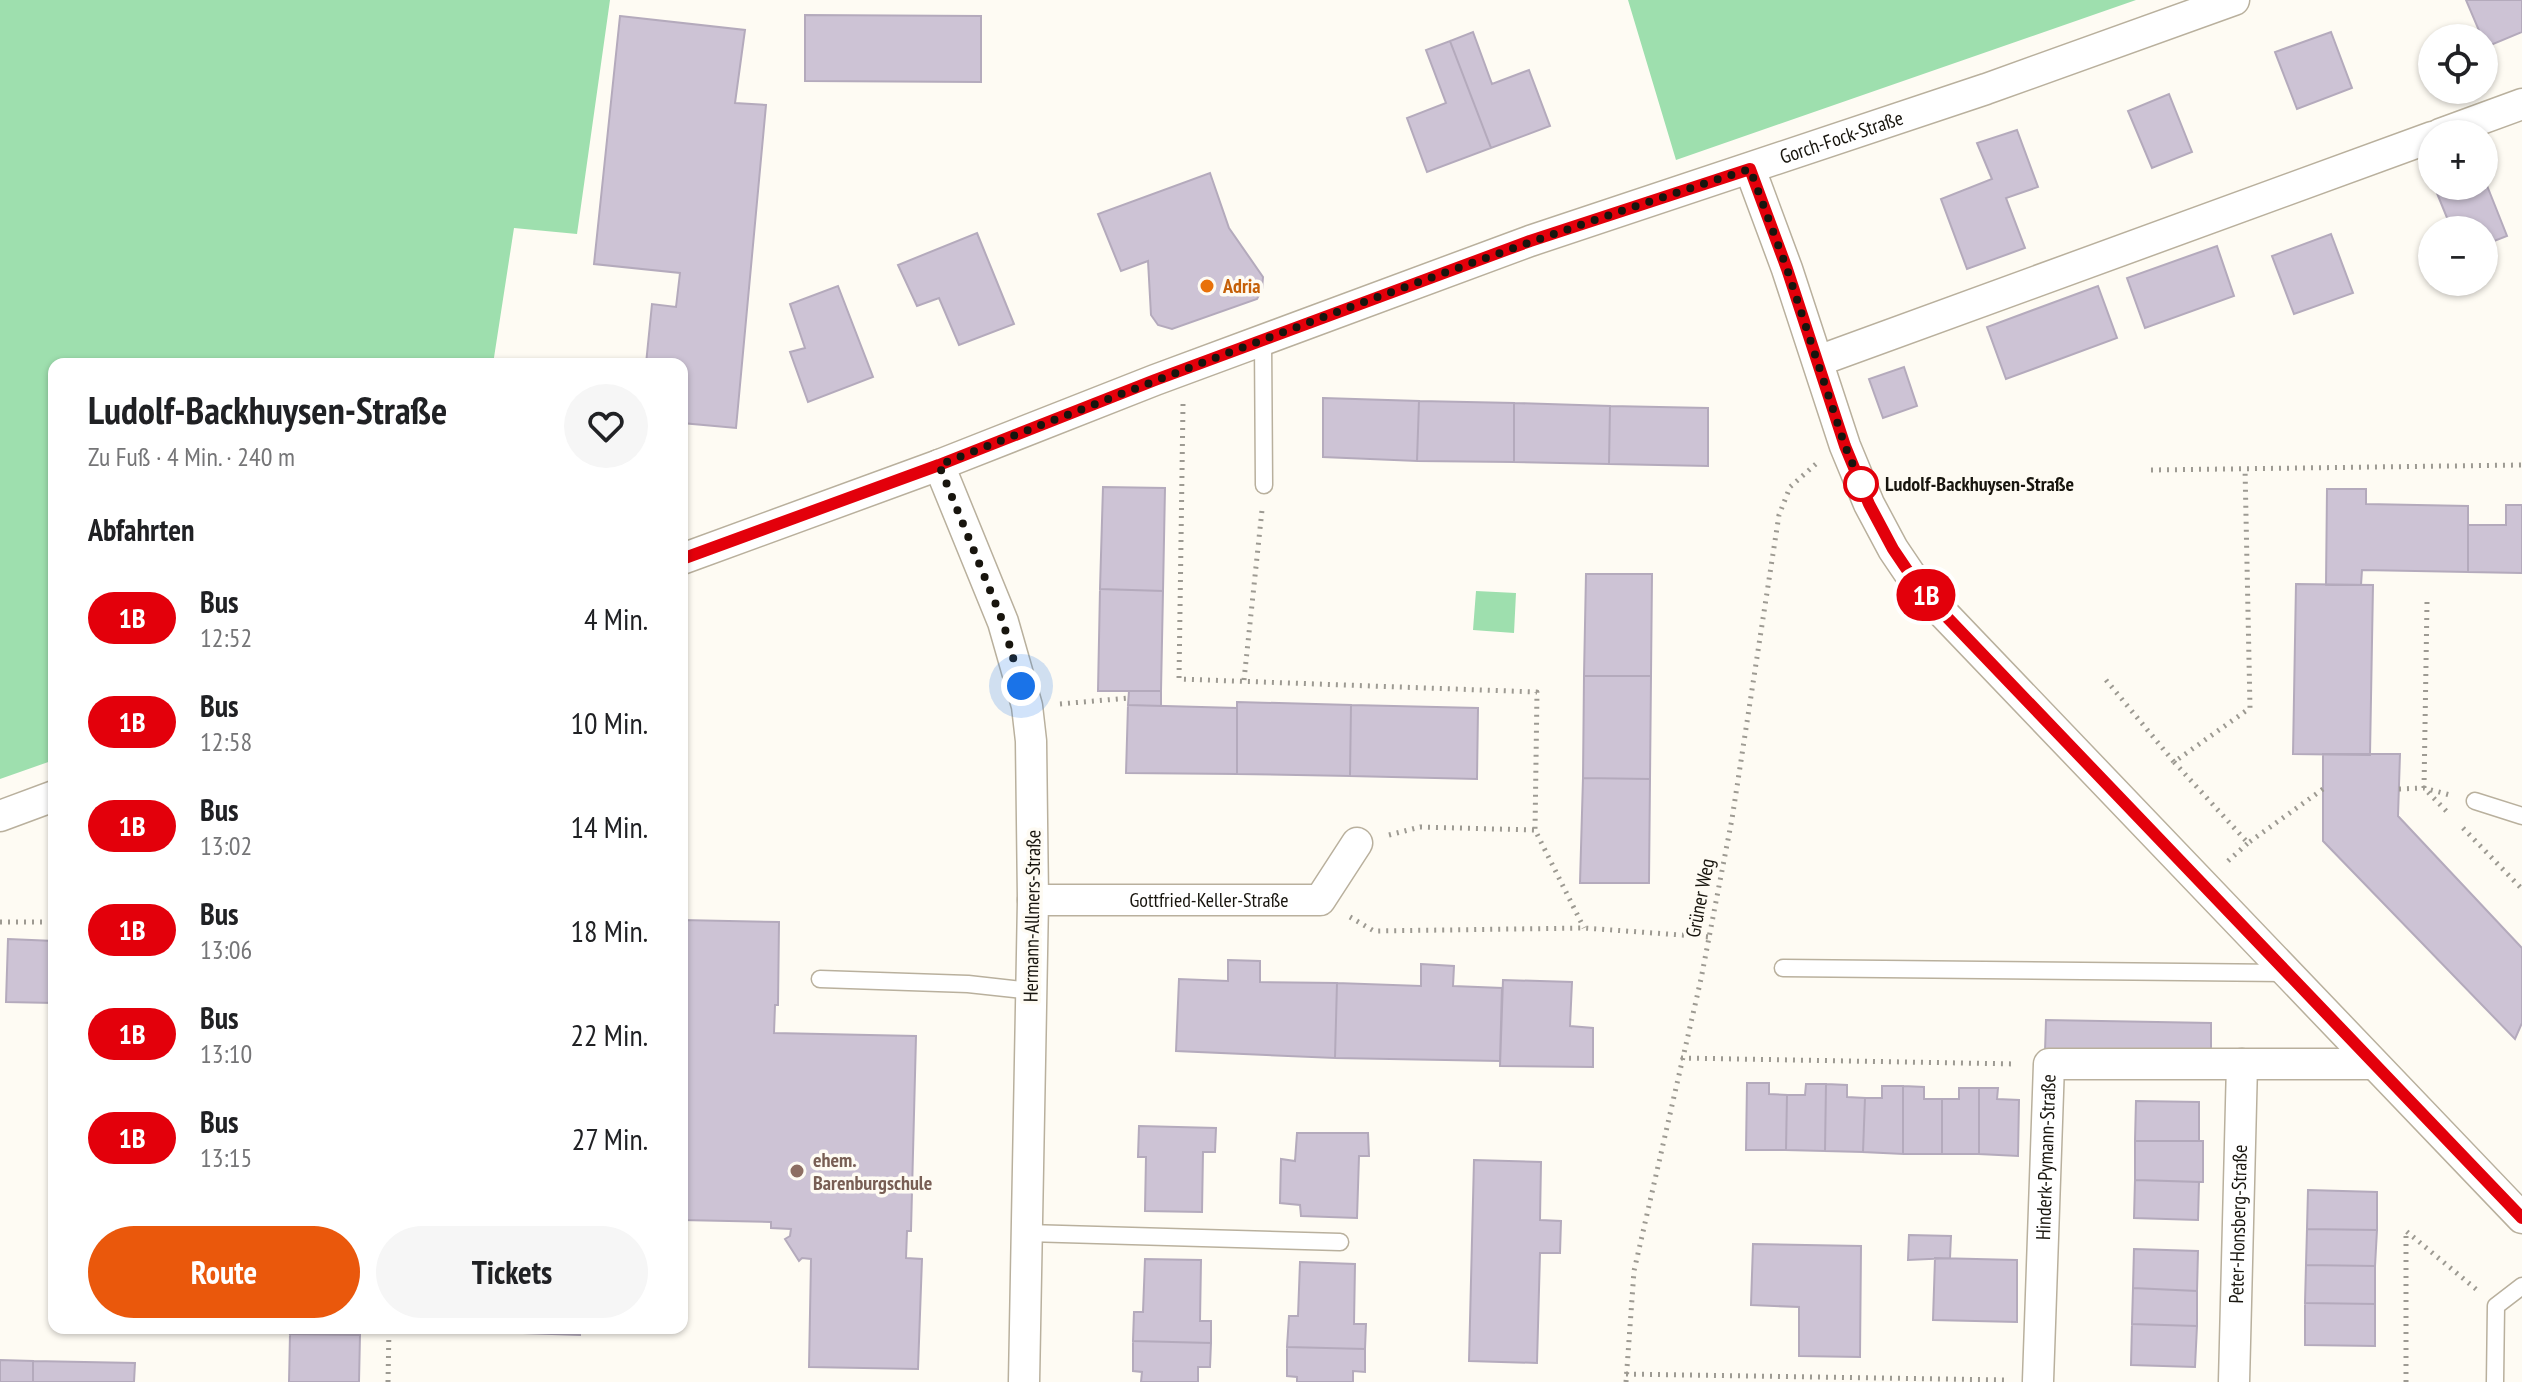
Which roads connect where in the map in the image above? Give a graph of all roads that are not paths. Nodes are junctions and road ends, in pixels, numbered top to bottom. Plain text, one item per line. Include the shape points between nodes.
1 (2234, 0) edge
2 (2522, 104) edge
3 (2478, 120) edge
4 (2418, 142) edge
5 (1750, 169) junction
6 (1263, 340) junction
7 (1818, 361) junction
8 (939, 465) junction
9 (1264, 485) road end
10 (688, 557) edge
11 (48, 798) edge
12 (2475, 801) dead end
13 (0, 816) edge
14 (2522, 816) edge
15 (1357, 843) road end
16 (1033, 900) junction
17 (1783, 968) dead end
18 (2288, 973) junction
19 (820, 979) dead end
20 (1031, 991) junction
21 (2242, 1064) junction
22 (2373, 1064) junction
23 (2522, 1218) edge
24 (1027, 1233) junction
25 (1340, 1242) dead end
26 (2522, 1286) edge
27 (2038, 1381) edge
28 (1024, 1382) edge
29 (2234, 1382) edge
30 (2495, 1382) edge

1 - 5 street, Gorch-Fock-Straße
2 - 3 street
4 - 7 street
5 - 6 street, Gorch-Fock-Straße via 1530,241
5 - 7 street
6 - 8 street, Gorch-Fock-Straße
6 - 9 lane
7 - 18 street via 1869,504 1920,589
8 - 10 street, Gorch-Fock-Straße
8 - 16 street, Hermann-Allmers-Straße via 1003,622 1027,706
11 - 13 street
12 - 14 lane
15 - 16 street, Gottfried-Keller-Straße via 1320,900
16 - 20 street, Hermann-Allmers-Straße
17 - 18 lane
18 - 22 street
19 - 20 lane
20 - 24 street, Hermann-Allmers-Straße
21 - 22 street, Hinderk-Pymann-Straße
21 - 27 street, Hinderk-Pymann-Straße via 2049,1064
21 - 29 street, Peter-Honsberg-Straße
22 - 23 street
24 - 25 lane
24 - 28 street, Hermann-Allmers-Straße
26 - 30 lane via 2496,1306

